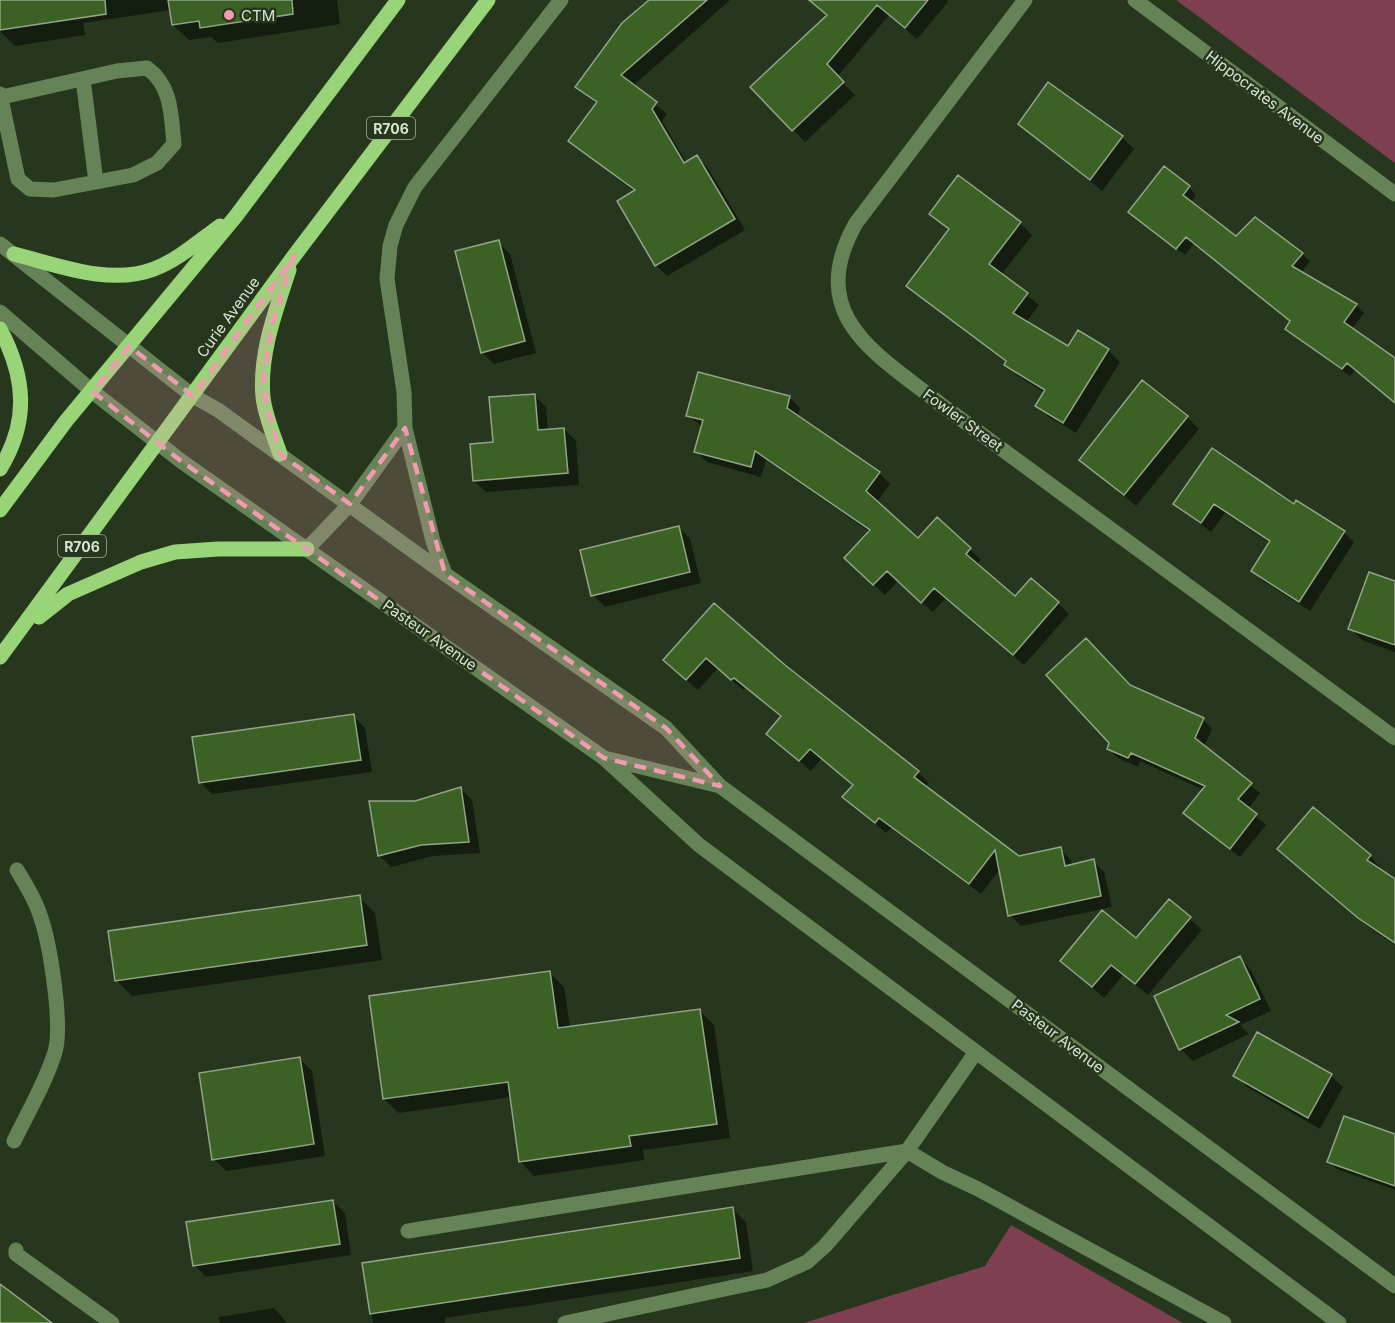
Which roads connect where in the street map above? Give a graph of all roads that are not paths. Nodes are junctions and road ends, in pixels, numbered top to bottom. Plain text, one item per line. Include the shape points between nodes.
1 (398, 0) edge
2 (488, 0) edge
3 (561, 0) edge
4 (1025, 0) edge
5 (1135, 0) edge
6 (83, 79) junction
7 (1, 96) edge
8 (96, 182) junction
9 (1395, 194) edge
10 (236, 216) junction
11 (0, 244) edge
12 (14, 254) junction
13 (294, 256) junction
14 (0, 312) edge
15 (0, 329) edge
16 (129, 346) junction
17 (93, 392) junction
18 (193, 396) junction
19 (405, 428) junction
20 (159, 441) junction
21 (280, 454) junction
22 (0, 469) edge
23 (350, 504) junction
24 (0, 510) edge
25 (307, 549) junction
26 (445, 574) junction
27 (2, 654) edge
28 (1395, 738) edge
29 (604, 758) junction
30 (720, 786) junction
31 (17, 870) dead end
32 (976, 1052) junction
33 (14, 1141) dead end
34 (907, 1150) junction
35 (408, 1231) dead end
36 (16, 1250) dead end
37 (1395, 1286) edge
38 (112, 1323) edge
39 (565, 1323) edge
40 (1224, 1323) edge
41 (1340, 1323) edge

1 - 10 main road
2 - 13 main road, Curie Avenue / R706
3 - 19 street via 415,187 396,225 387,279 404,392
4 - 28 street, Fowler Street via 851,231 838,273 841,301 848,319 858,337 921,389
5 - 9 street, Hippocrates Avenue
6 - 7 street
6 - 8 street
6 - 8 street via 147,68 165,87 171,117 174,144 157,163 132,175
7 - 8 street via 18,179 30,189 54,190
10 - 12 main road via 168,262 141,273 99,274
10 - 16 main road
11 - 12 street, Pasteur Avenue
12 - 16 street, Pasteur Avenue
13 - 18 main road, Curie Avenue / R706
13 - 21 main road via 273,322 263,386 267,417
14 - 17 street, Pasteur Avenue
15 - 22 main road via 15,366 21,408 17,437
16 - 17 main road
16 - 18 street, Pasteur Avenue
17 - 20 street, Pasteur Avenue
17 - 24 main road via 66,421
18 - 20 main road, Curie Avenue / R706
18 - 21 street, Pasteur Avenue
19 - 23 street
19 - 26 street
20 - 25 street, Pasteur Avenue via 181,461
20 - 27 main road, Curie Avenue / R706
21 - 23 street, Pasteur Avenue
23 - 25 street
23 - 26 street, Pasteur Avenue
25 - 27 main road via 196,550 141,562 53,603
25 - 29 street, Pasteur Avenue
26 - 30 street, Pasteur Avenue via 666,728
29 - 30 street, Pasteur Avenue
29 - 32 street via 699,845
30 - 37 street, Pasteur Avenue
31 - 33 street via 41,917 59,1032 55,1053
32 - 34 street
32 - 41 street
34 - 35 street
34 - 39 street via 807,1262 766,1280
34 - 40 street
36 - 38 street via 16,1254

